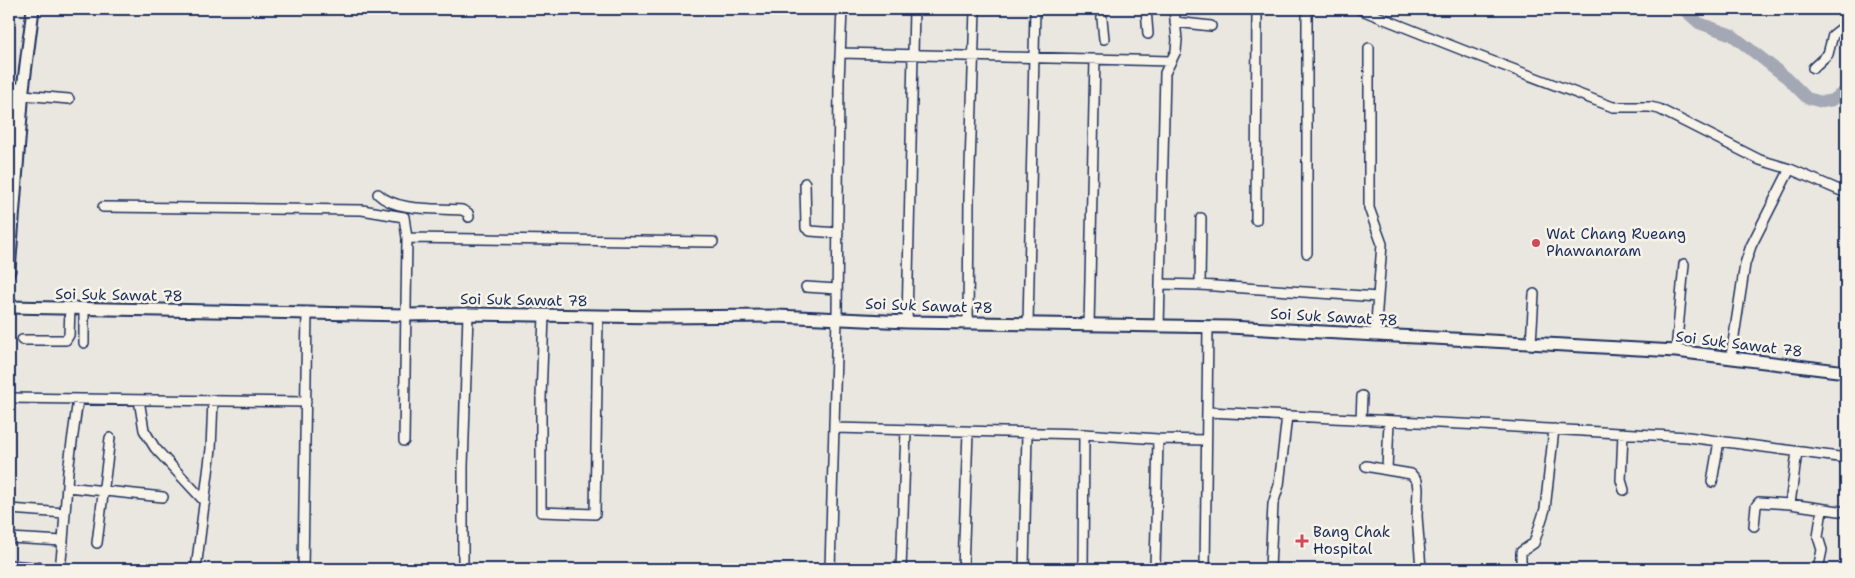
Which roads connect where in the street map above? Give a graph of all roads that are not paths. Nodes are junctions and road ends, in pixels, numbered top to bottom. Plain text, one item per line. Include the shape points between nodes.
1 (33, 9) edge
2 (842, 9) edge
3 (914, 9) edge
4 (975, 9) edge
5 (1035, 9) edge
6 (1101, 9) edge
7 (1146, 9) edge
8 (1174, 9) edge
9 (1257, 9) edge
10 (1308, 9) edge
11 (1359, 9) edge
12 (1175, 22) junction
13 (1846, 25) edge
14 (1211, 26) dead end
15 (1148, 34) dead end
16 (1104, 39) dead end
17 (1369, 48) dead end
18 (841, 53) junction
19 (913, 55) junction
20 (974, 57) junction
21 (1034, 59) junction
22 (1095, 59) junction
23 (1171, 62) junction
24 (1813, 68) dead end
25 (9, 87) edge
26 (23, 92) junction
27 (69, 99) dead end
28 (1790, 169) junction
29 (805, 183) dead end
30 (1846, 193) edge
31 (378, 194) dead end
32 (407, 206) junction
33 (103, 208) dead end
34 (469, 216) dead end
35 (404, 217) junction
36 (1201, 218) dead end
37 (1256, 220) dead end
38 (838, 233) junction
39 (406, 238) junction
40 (713, 242) dead end
41 (1307, 253) dead end
42 (1684, 264) dead end
43 (9, 271) edge
44 (1160, 284) junction
45 (1200, 285) junction
46 (806, 287) dead end
47 (837, 289) junction
48 (1534, 294) dead end
49 (1378, 297) junction
50 (9, 307) edge
51 (70, 309) junction
52 (84, 309) junction
53 (307, 312) junction
54 (468, 314) junction
55 (406, 315) junction
56 (544, 315) junction
57 (598, 316) junction
58 (837, 318) junction
59 (907, 322) junction
60 (968, 323) junction
61 (1028, 324) junction
62 (1089, 325) junction
63 (1159, 327) junction
64 (1208, 327) junction
65 (1375, 335) junction
66 (22, 340) dead end
67 (84, 343) dead end
68 (1531, 343) junction
69 (1676, 351) junction
70 (1731, 356) junction
71 (1846, 372) edge
72 (1362, 396) dead end
73 (9, 398) edge
74 (78, 399) junction
75 (139, 400) junction
76 (213, 400) junction
77 (306, 402) junction
78 (1207, 412) junction
79 (1287, 416) junction
80 (1361, 420) junction
81 (1389, 421) junction
82 (834, 428) junction
83 (1554, 429) junction
84 (906, 430) junction
85 (968, 432) junction
86 (1027, 433) junction
87 (1623, 433) junction
88 (1084, 434) junction
89 (110, 438) dead end
90 (1158, 439) junction
91 (404, 440) dead end
92 (1206, 440) junction
93 (1719, 441) junction
94 (1797, 452) junction
95 (1846, 458) edge
96 (1366, 466) dead end
97 (1386, 470) junction
98 (1712, 482) dead end
99 (67, 487) junction
100 (1624, 490) dead end
101 (104, 491) junction
102 (163, 497) dead end
103 (205, 502) junction
104 (1790, 504) junction
105 (9, 509) edge
106 (1822, 509) junction
107 (1846, 512) edge
108 (65, 513) junction
109 (1754, 526) dead end
110 (9, 538) edge
111 (63, 541) junction
112 (98, 543) dead end
113 (9, 564) edge
114 (54, 569) edge
115 (60, 569) edge
116 (196, 569) edge
117 (303, 569) edge
118 (463, 569) edge
119 (830, 569) edge
120 (901, 569) edge
121 (963, 569) edge
122 (1024, 569) edge
123 (1083, 569) edge
124 (1155, 569) edge
125 (1205, 569) edge
126 (1270, 569) edge
127 (1421, 569) edge
128 (1521, 569) edge
129 (1818, 569) edge

1 - 26 street
2 - 18 street
3 - 19 street
4 - 20 street
5 - 21 street
6 - 16 street
7 - 15 street
8 - 12 street
9 - 37 street
10 - 41 street
11 - 28 street via 1612,107 1659,109 1760,160
12 - 14 street
12 - 23 street via 1176,51
13 - 24 street via 1833,35 1828,54
17 - 49 street via 1369,208 1382,244
18 - 19 street
18 - 38 street
19 - 20 street
19 - 59 street
20 - 21 street
20 - 60 street
21 - 22 street
21 - 61 street
22 - 23 street
22 - 62 street
23 - 44 street via 1165,73
25 - 26 street
26 - 27 street
26 - 43 street
28 - 30 street
28 - 70 street via 1745,264
29 - 38 street via 806,228
31 - 32 street via 390,203
32 - 34 street via 462,210
32 - 35 street
33 - 35 street via 358,210
35 - 39 street
36 - 45 street
38 - 47 street
39 - 40 street
39 - 55 street
42 - 69 street
44 - 45 street
44 - 63 street
45 - 49 street
46 - 47 street
47 - 58 street
48 - 68 street
49 - 65 street
50 - 51 street, Soi Suk Sawat 78
51 - 52 street, Soi Suk Sawat 78
51 - 66 street via 66,340
52 - 53 street, Soi Suk Sawat 78
52 - 67 street
53 - 55 street, Soi Suk Sawat 78
53 - 77 street
54 - 55 street, Soi Suk Sawat 78
54 - 56 street, Soi Suk Sawat 78
54 - 118 street
55 - 91 street
56 - 57 street, Soi Suk Sawat 78
56 - 57 street via 541,512 595,514
57 - 58 street, Soi Suk Sawat 78
58 - 59 street, Soi Suk Sawat 78
58 - 82 street
59 - 60 street, Soi Suk Sawat 78
60 - 61 street, Soi Suk Sawat 78
61 - 62 street, Soi Suk Sawat 78
62 - 63 street, Soi Suk Sawat 78
63 - 64 street, Soi Suk Sawat 78
64 - 65 street, Soi Suk Sawat 78
64 - 78 street
65 - 68 street, Soi Suk Sawat 78
68 - 69 street, Soi Suk Sawat 78
69 - 70 street, Soi Suk Sawat 78
70 - 71 street, Soi Suk Sawat 78
72 - 80 street
73 - 74 street
74 - 75 street
74 - 99 street
75 - 76 street
75 - 103 street via 144,430 155,448
76 - 77 street
76 - 103 street
77 - 117 street
78 - 79 street
78 - 92 street
79 - 80 street
79 - 126 street via 1279,485 1273,504
80 - 81 street
81 - 83 street
81 - 97 street
82 - 84 street
82 - 119 street
83 - 87 street
83 - 128 street via 1545,509 1534,543 1521,552
84 - 85 street
84 - 120 street
85 - 86 street
85 - 121 street
86 - 88 street
86 - 122 street
87 - 93 street
87 - 100 street via 1621,480
88 - 90 street
88 - 123 street
89 - 101 street
90 - 92 street
90 - 124 street
92 - 125 street
93 - 94 street
93 - 98 street
94 - 95 street
94 - 104 street
96 - 97 street
97 - 127 street via 1411,474 1417,481
99 - 101 street
99 - 108 street
101 - 102 street
101 - 112 street
103 - 116 street
104 - 106 street
104 - 109 street via 1759,502
105 - 108 street
106 - 107 street
106 - 129 street via 1818,536 1822,550
108 - 111 street
110 - 111 street
111 - 115 street
113 - 114 street

